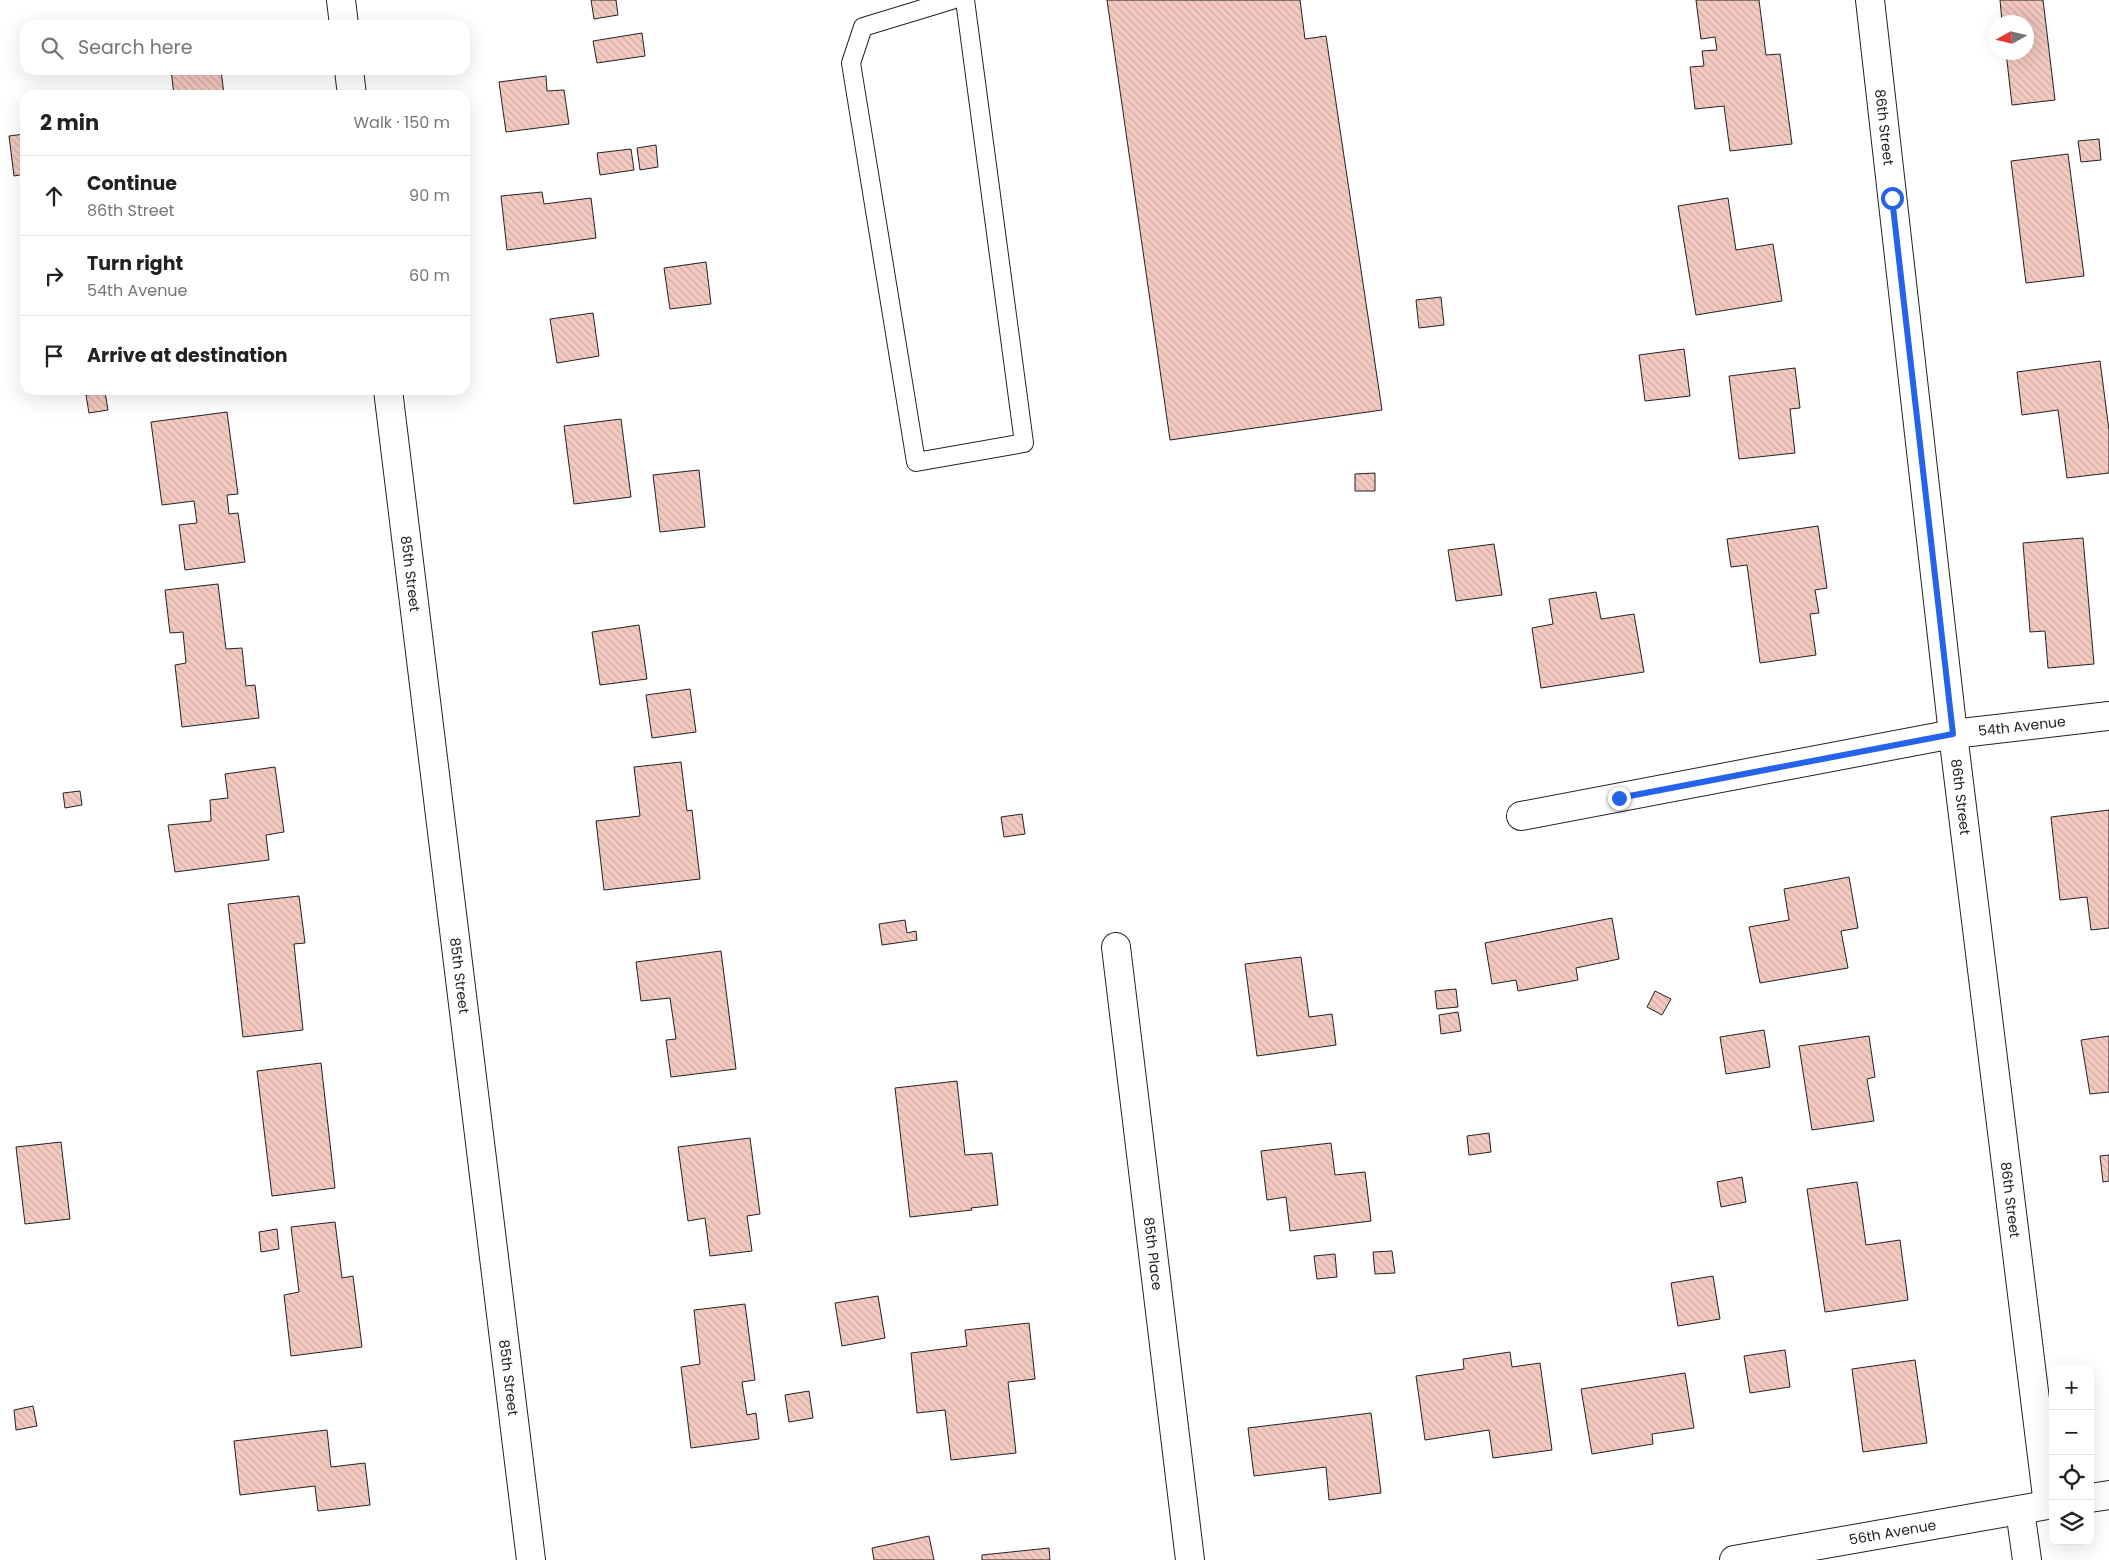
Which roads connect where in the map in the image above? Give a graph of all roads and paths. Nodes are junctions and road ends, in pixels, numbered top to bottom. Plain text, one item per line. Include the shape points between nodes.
1 (341, 0) edge
2 (952, 0) edge
3 (965, 0) edge
4 (1870, 0) edge
5 (343, 20) edge
6 (350, 75) edge
7 (351, 90) edge
8 (389, 395) edge
9 (2109, 716) edge
10 (1953, 734) junction
11 (1521, 816) dead end
12 (1116, 947) dead end
13 (2109, 1496) edge
14 (2094, 1498) edge
15 (2049, 1500) edge
16 (2049, 1504) edge
17 (2020, 1510) junction
18 (531, 1560) edge
19 (1190, 1560) edge
20 (1734, 1560) edge
21 (2027, 1560) edge

1 - 5 street
2 - 3 lane via 863,27 851,63 916,462 1024,442
4 - 10 street, 86th Street
6 - 7 street
8 - 18 street, 85th Street
9 - 10 street, 54th Avenue
10 - 11 street, 54th Avenue
10 - 15 street, 86th Street
12 - 19 street, 85th Place
13 - 14 street
16 - 17 street, 56th Avenue
17 - 20 street, 56th Avenue
17 - 21 street

